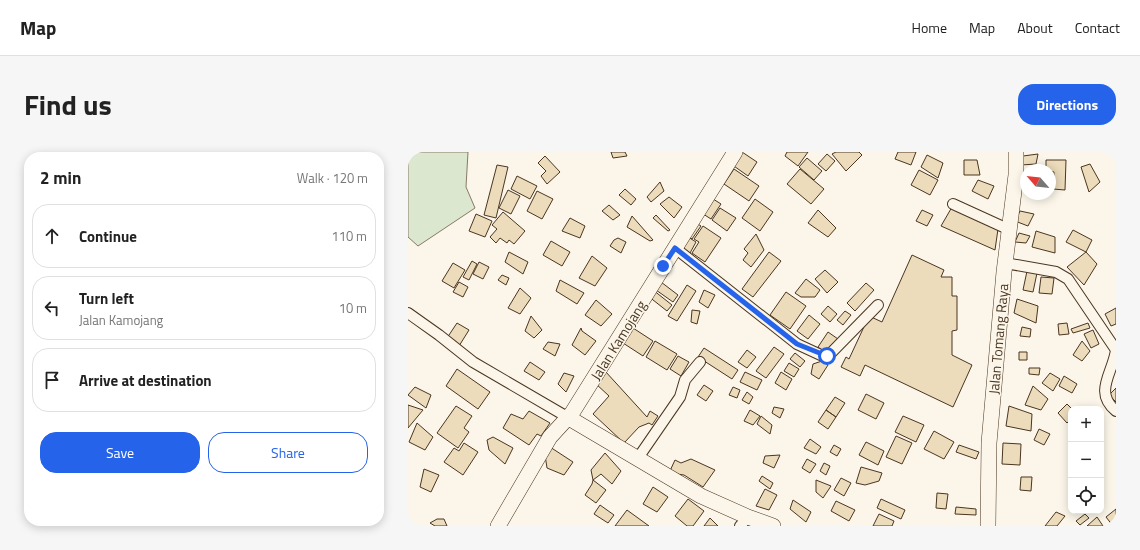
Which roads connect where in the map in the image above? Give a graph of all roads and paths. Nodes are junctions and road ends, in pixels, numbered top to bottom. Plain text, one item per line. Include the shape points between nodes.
1 (735, 152) edge
2 (1016, 152) edge
3 (953, 204) dead end
4 (1010, 230) junction
5 (675, 248) junction
6 (1005, 263) junction
7 (878, 305) dead end
8 (408, 313) edge
9 (1116, 350) edge
10 (700, 362) dead end
11 (1116, 411) edge
12 (569, 418) junction
13 (638, 458) junction
14 (744, 522) edge
15 (498, 526) edge
16 (773, 526) edge
17 (988, 526) edge

1 - 5 main road, Jalan Kamojang
2 - 4 main road, Jalan Tomang Raya
3 - 4 street
4 - 6 main road, Jalan Tomang Raya
5 - 7 street via 797,344 825,357
5 - 12 main road, Jalan Kamojang
6 - 9 street via 1056,272 1068,279
6 - 17 main road, Jalan Tomang Raya via 989,443
8 - 12 street via 473,362
9 - 11 street via 1105,389 1109,405
10 - 13 street via 685,380 680,397
12 - 13 main road
12 - 15 main road, Jalan Kamojang via 546,443
13 - 14 main road
14 - 16 main road

